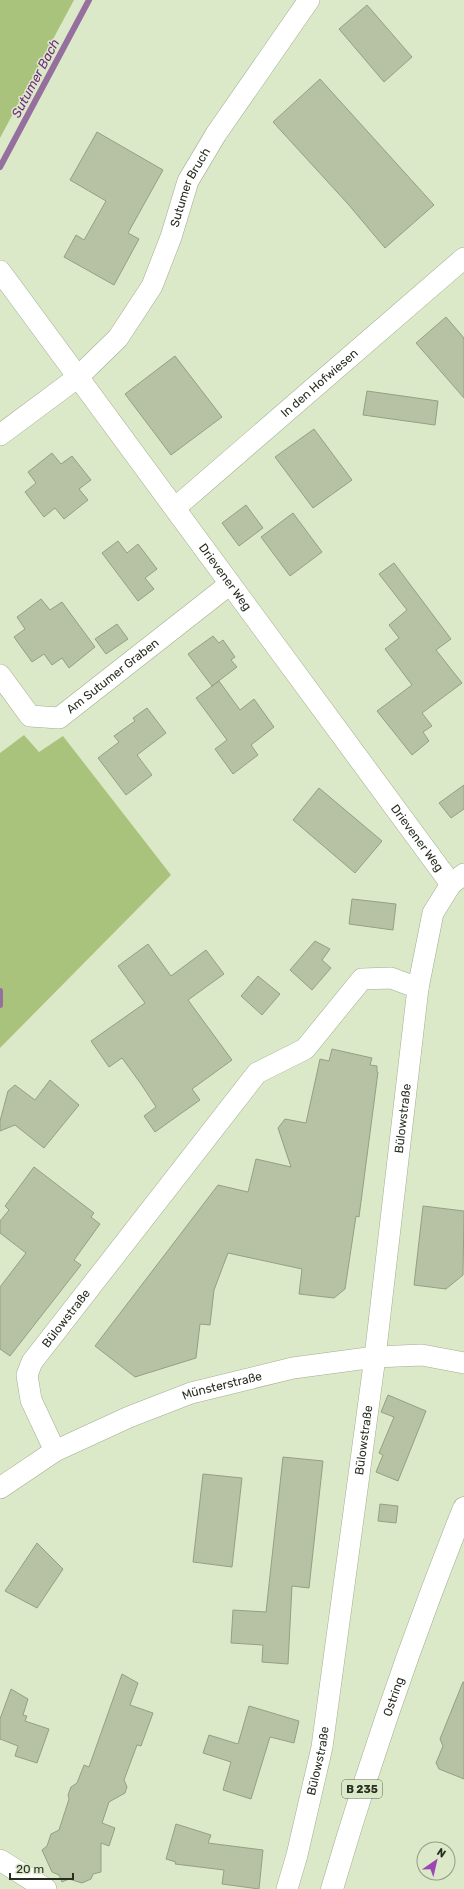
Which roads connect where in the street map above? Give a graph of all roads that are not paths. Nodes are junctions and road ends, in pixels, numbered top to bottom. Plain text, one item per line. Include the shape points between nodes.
1 (309, 0) edge
2 (464, 258) edge
3 (0, 271) edge
4 (78, 377) junction
5 (0, 435) edge
6 (175, 508) junction
7 (230, 584) junction
8 (0, 675) edge
9 (458, 879) edge
10 (418, 988) junction
11 (376, 1357) junction
12 (464, 1362) edge
13 (55, 1451) junction
14 (0, 1488) edge
15 (464, 1508) edge
16 (0, 1860) edge
17 (20, 1882) edge
18 (46, 1889) edge
19 (287, 1889) edge
20 (332, 1889) edge

1 - 4 street, Sutumer Bruch via 216,134 188,181 171,237 152,286 118,338
2 - 6 street, In den Hofwiesen
3 - 4 street, Drievener Weg
4 - 5 street
4 - 6 street, Drievener Weg
6 - 7 street, Drievener Weg
7 - 8 street, Am Sutumer Graben via 59,718 30,716
7 - 9 street, Drievener Weg
9 - 10 street, Bülowstraße via 433,913
10 - 11 street, Bülowstraße
10 - 13 street, Bülowstraße via 391,978 362,979 305,1049 258,1073 36,1355 27,1375 31,1400
11 - 12 street, Münsterstraße via 422,1355
11 - 13 street, Münsterstraße via 293,1368 191,1393 129,1417
11 - 19 street, Bülowstraße via 322,1747
13 - 14 street, Münsterstraße
15 - 20 main road, Ostring / B 235 via 395,1690
16 - 17 street
17 - 18 street

